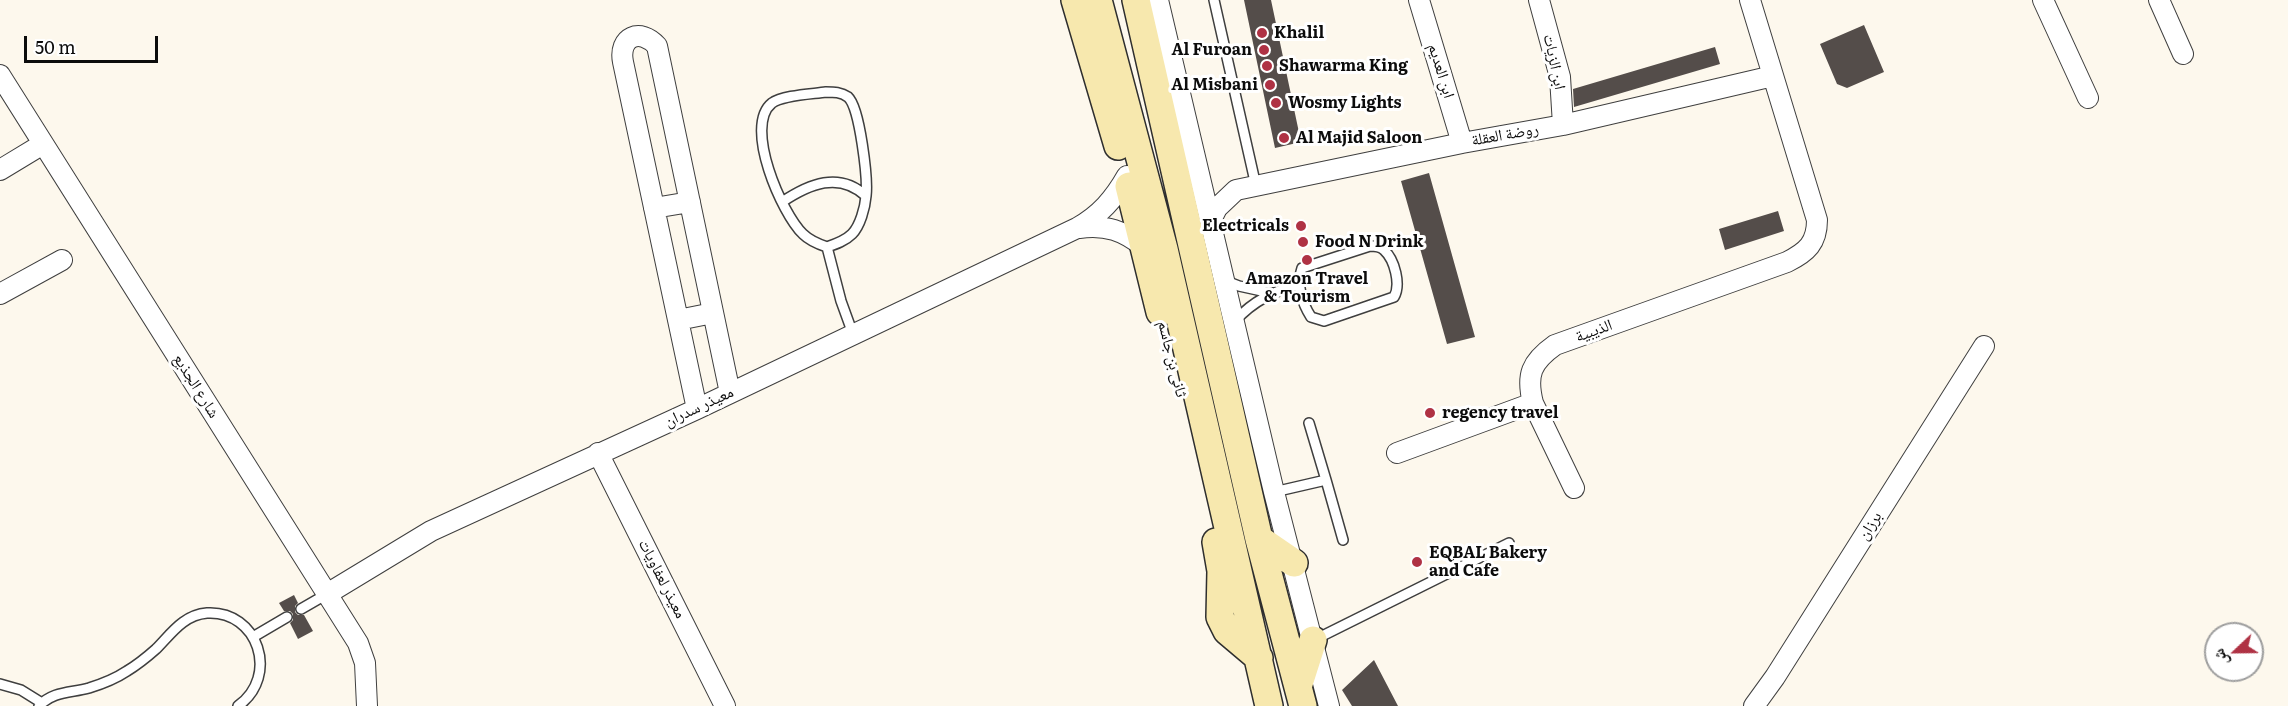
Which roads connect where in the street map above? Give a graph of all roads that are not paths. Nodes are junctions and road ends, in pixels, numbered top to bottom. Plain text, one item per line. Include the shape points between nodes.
1 (1075, 0) edge
2 (1098, 0) edge
3 (1136, 0) edge
4 (1158, 0) edge
5 (1214, 0) edge
6 (1419, 0) edge
7 (1539, 0) edge
8 (1750, 0) edge
9 (2043, 0) edge
10 (2159, 0) edge
11 (2183, 54) dead end
12 (0, 75) edge
13 (1773, 76) junction
14 (2088, 98) dead end
15 (1563, 125) junction
16 (1462, 143) junction
17 (43, 144) junction
18 (1198, 167) junction
19 (0, 170) edge
20 (1127, 176) junction
21 (1256, 186) junction
22 (1236, 190) junction
23 (866, 196) junction
24 (690, 202) junction
25 (782, 202) junction
26 (654, 208) junction
27 (1211, 220) junction
28 (1077, 228) junction
29 (1144, 247) junction
30 (827, 248) junction
31 (62, 260) dead end
32 (1226, 281) junction
33 (1299, 284) junction
34 (1, 290) edge
35 (1271, 293) junction
36 (713, 313) junction
37 (678, 320) junction
38 (1235, 321) junction
39 (853, 334) junction
40 (1984, 346) dead end
41 (730, 393) junction
42 (1533, 403) junction
43 (697, 409) junction
44 (1309, 423) dead end
45 (598, 453) junction
46 (1397, 453) dead end
47 (1326, 480) junction
48 (1574, 488) dead end
49 (1274, 492) junction
50 (1260, 539) junction
51 (1343, 540) dead end
52 (1509, 543) dead end
53 (1294, 563) junction
54 (327, 594) junction
55 (301, 609) dead end
56 (287, 617) dead end
57 (253, 637) junction
58 (1313, 640) junction
59 (1259, 658) junction
60 (0, 684) edge
61 (1300, 697) edge
62 (40, 704) edge
63 (238, 706) edge
64 (367, 706) edge
65 (725, 706) edge
66 (1269, 706) edge
67 (1329, 706) edge
68 (1754, 706) edge

1 - 20 main road, ثانى بن جاسم
2 - 59 main road via 1164,249
3 - 50 main road
4 - 18 street
5 - 21 lane
6 - 16 street, ابن العديم
7 - 15 street, ابن الزيات via 1560,77
8 - 13 street
9 - 14 street
10 - 11 street
12 - 17 street, شارع الجذيع
13 - 15 street, روضة العقلة
13 - 42 street, الذيبية via 1817,220 1812,245 1787,262 1555,345 1541,354 1531,370 1529,388
15 - 16 street, روضة العقلة
16 - 21 street, روضة العقلة
17 - 19 street
17 - 54 street, شارع الجذيع
18 - 22 street via 1221,186
18 - 27 street
20 - 28 street, معيذر سدران via 1107,207
20 - 29 main road, ثانى بن جاسم
21 - 22 street, روضة العقلة
22 - 27 street via 1221,203
23 - 25 lane via 851,185 824,181
23 - 25 lane via 856,109 849,98 838,92 826,92 781,99 765,114 762,137 771,178
23 - 30 lane via 853,234
24 - 26 street
24 - 26 street via 657,46 642,35 624,43 621,52
24 - 36 street
25 - 30 lane via 801,233
26 - 37 street
27 - 32 street
28 - 29 street, معيذر سدران via 1113,228
28 - 39 street, معيذر سدران
29 - 59 main road, ثانى بن جاسم via 1219,558 1220,617 1227,631
30 - 39 lane
31 - 34 street
32 - 35 lane
32 - 38 street
33 - 33 lane via 1302,268 1309,264 1378,246 1385,251 1398,291 1394,297 1324,321 1311,317
33 - 35 lane
35 - 38 lane
36 - 37 street
36 - 41 street
37 - 43 street
38 - 49 street
39 - 41 street, معيذر سدران
40 - 68 street, برزان
41 - 43 street, معيذر سدران
42 - 46 street
42 - 48 street, الذيبية
43 - 45 street, معيذر سدران
44 - 47 lane
45 - 54 street, معيذر سدران via 431,531
45 - 65 street, معيذر لعفاويات
47 - 49 lane
47 - 51 lane
49 - 53 street
50 - 53 main road
50 - 61 main road
52 - 58 lane
53 - 58 street
54 - 55 lane
54 - 64 street, شارع الجذيع via 362,653
56 - 57 lane
57 - 62 lane via 227,616 195,616 115,678 90,688 60,693
57 - 63 lane via 260,656 259,678 249,697
58 - 61 main road
58 - 67 street
59 - 66 main road
60 - 62 lane via 21,690

